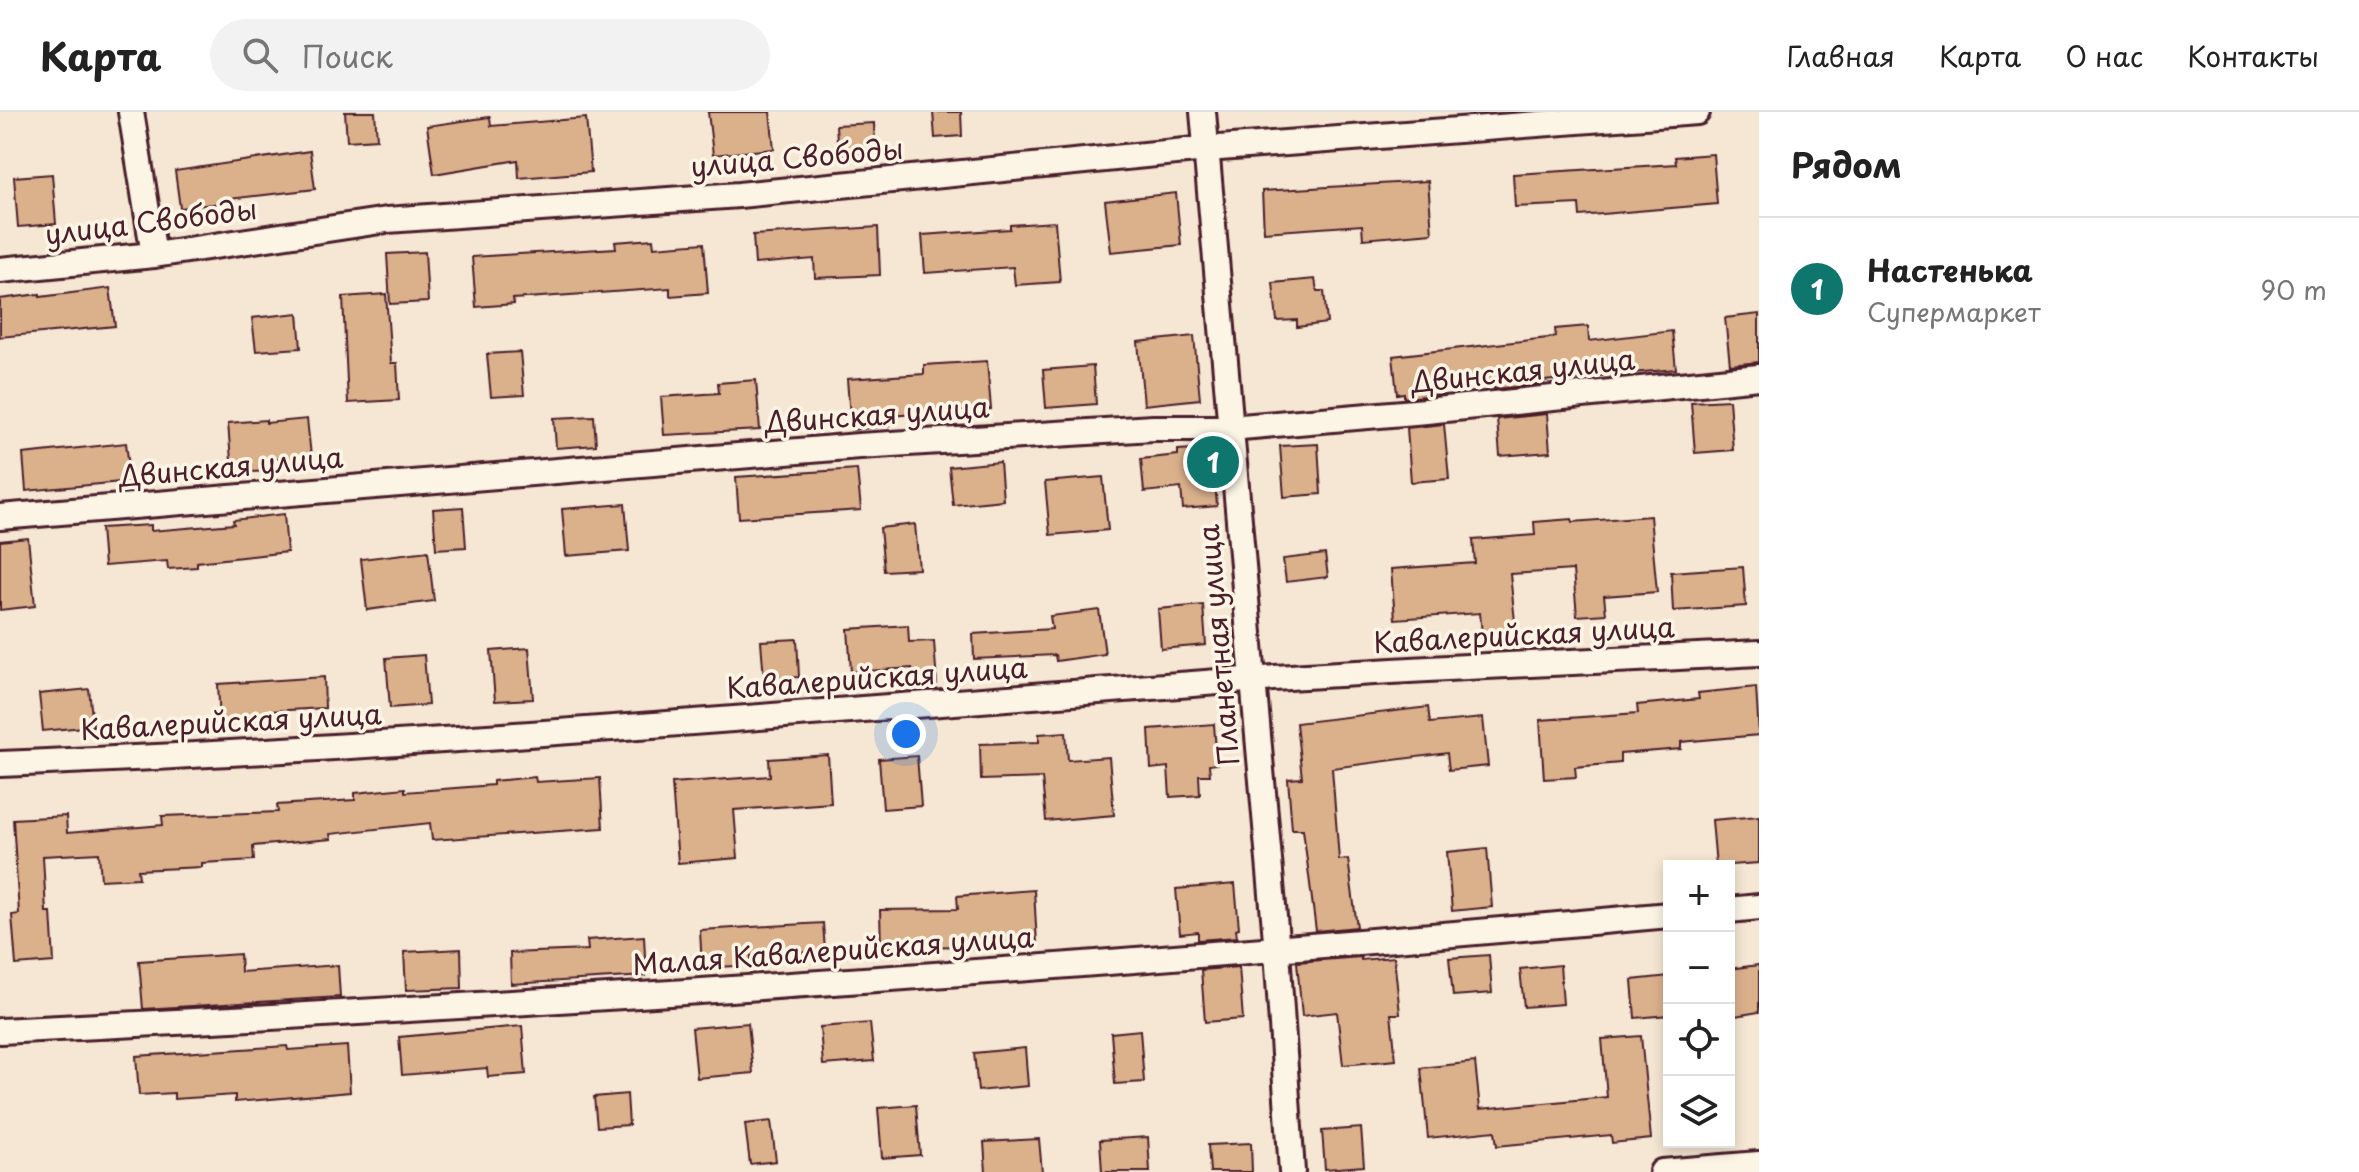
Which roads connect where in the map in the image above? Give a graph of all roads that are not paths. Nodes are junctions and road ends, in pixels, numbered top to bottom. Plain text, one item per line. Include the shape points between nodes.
1 (131, 112) edge
2 (1203, 112) edge
3 (1697, 112) edge
4 (1206, 149) junction
5 (154, 255) junction
6 (0, 270) edge
7 (1759, 377) edge
8 (1230, 428) junction
9 (0, 517) edge
10 (1759, 653) edge
11 (1253, 680) junction
12 (0, 764) edge
13 (1759, 907) edge
14 (1735, 909) edge
15 (1663, 916) edge
16 (1277, 951) junction
17 (0, 1031) edge
18 (1759, 1164) edge
19 (1292, 1172) edge
20 (1662, 1172) edge

1 - 5 street
2 - 4 street, Планетная улица
3 - 4 street, улица Свободы
4 - 5 street, улица Свободы via 739,195 387,220
4 - 8 street, Планетная улица
5 - 6 street, улица Свободы
7 - 8 street, Двинская улица
8 - 9 street, Двинская улица via 859,446
8 - 11 street, Планетная улица
10 - 11 street, Кавалерийская улица
11 - 12 street, Кавалерийская улица via 455,740
11 - 16 street, Планетная улица
13 - 14 street
15 - 16 street, Малая Кавалерийская улица
16 - 17 street, Малая Кавалерийская улица via 354,1014
16 - 19 street, Планетная улица
18 - 20 street

